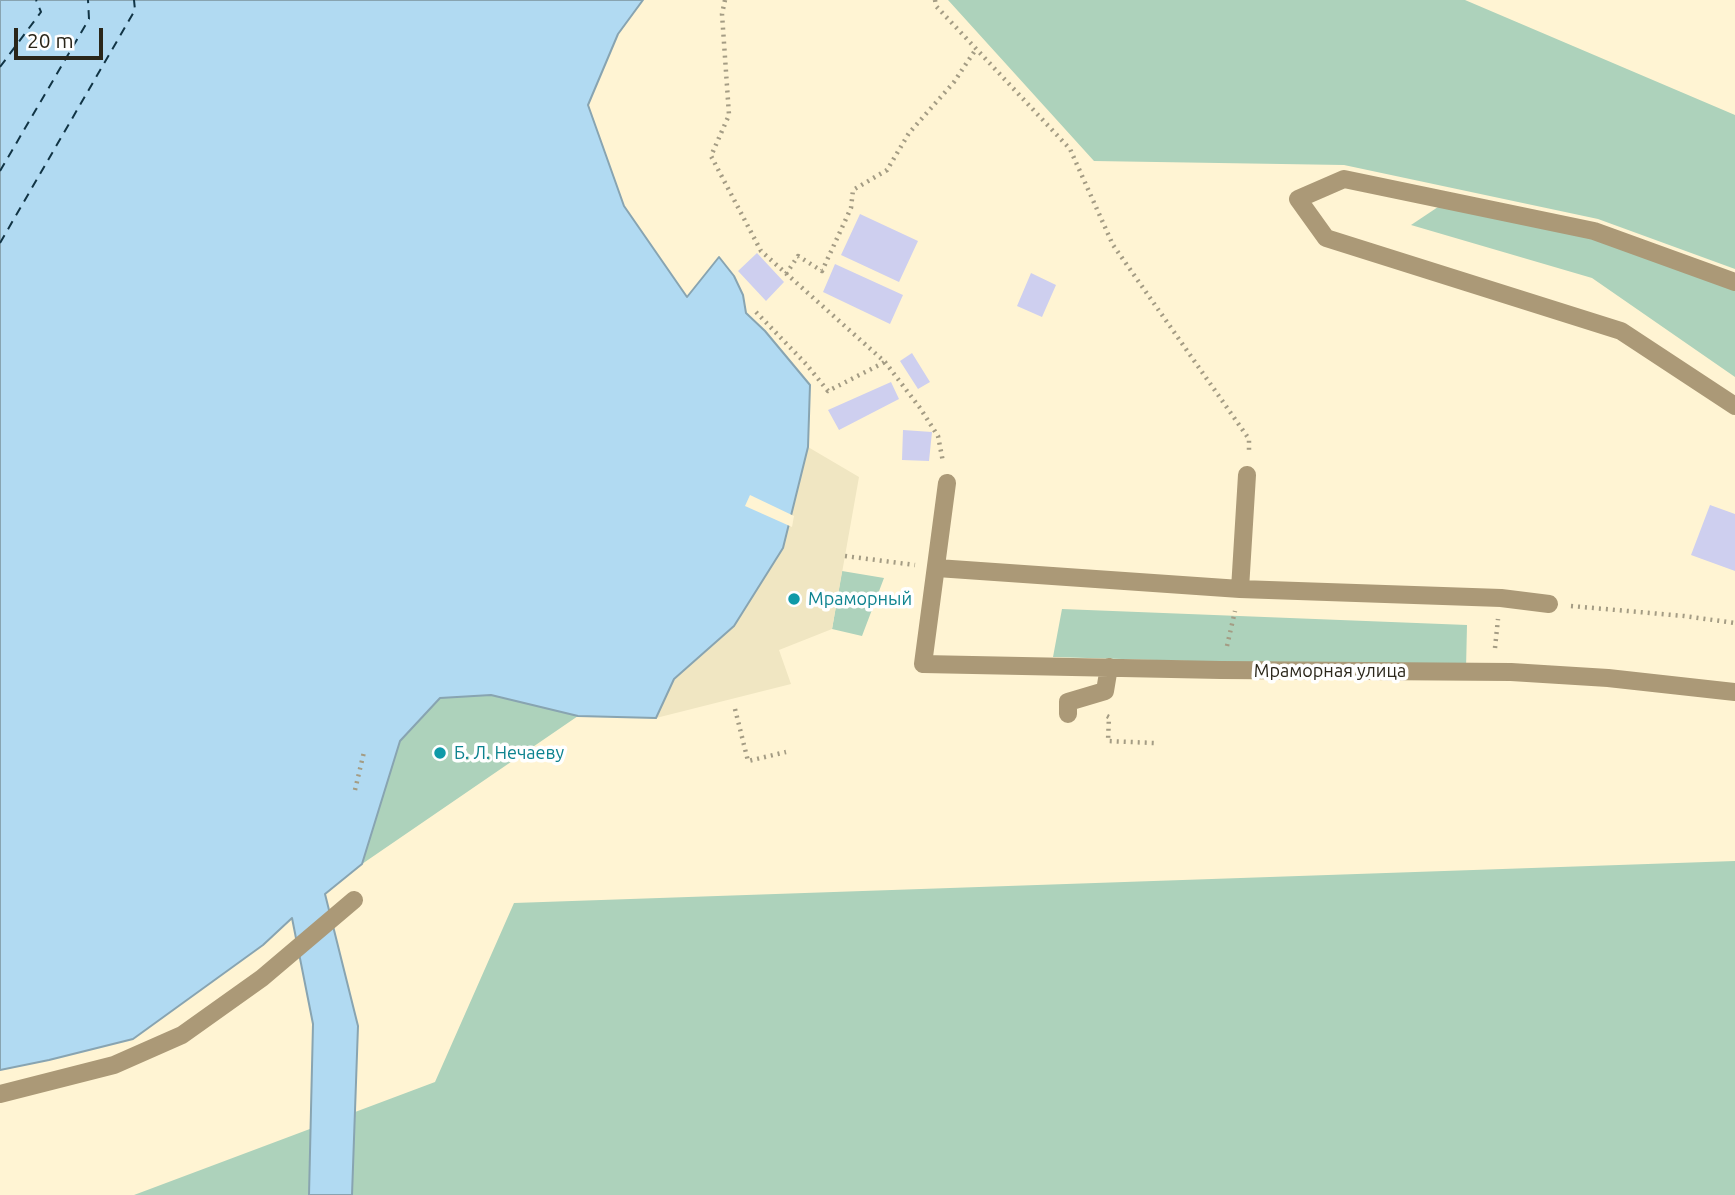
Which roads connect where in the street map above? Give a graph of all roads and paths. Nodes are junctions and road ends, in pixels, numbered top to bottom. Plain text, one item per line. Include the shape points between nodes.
1 (725, 0) edge
2 (935, 0) edge
3 (976, 49) junction
4 (786, 274) junction
5 (1735, 282) edge
6 (756, 312) dead end
7 (885, 362) junction
8 (1735, 406) edge
9 (1247, 475) joint
10 (947, 483) joint
11 (845, 556) dead end
12 (937, 568) junction
13 (1240, 589) junction
14 (1501, 598) junction
15 (1549, 604) joint
16 (1735, 623) edge
17 (1109, 667) junction
18 (1221, 670) junction
19 (1511, 673) junction
20 (1735, 692) edge
21 (735, 709) dead end
22 (1068, 714) joint
23 (1154, 743) dead end
24 (363, 752) dead end
25 (786, 752) dead end
26 (355, 790) dead end
27 (354, 900) dead end
28 (0, 1094) edge

1 - 4 path via 729,115 711,156 761,251
2 - 3 path
3 - 4 path via 909,133 887,170 853,190 851,208 822,271 798,256
3 - 9 path via 1070,149 1113,245 1249,439
4 - 7 path
5 - 8 street via 1594,231 1344,179 1298,199 1326,238 1621,331
6 - 7 path via 828,391
7 - 10 path via 938,436
9 - 13 street
10 - 12 street
11 - 12 path
12 - 13 street
12 - 17 street, Мраморная улица via 923,664
13 - 14 street
13 - 18 path
14 - 15 street
14 - 19 path via 1495,648 1513,651
15 - 16 path
17 - 18 street, Мраморная улица
17 - 22 street via 1105,691 1068,702
18 - 19 street, Мраморная улица
19 - 20 street, Мраморная улица
21 - 25 path via 748,761
22 - 23 path via 1110,717 1108,741
24 - 26 path
27 - 28 street via 262,978 181,1035 114,1065

